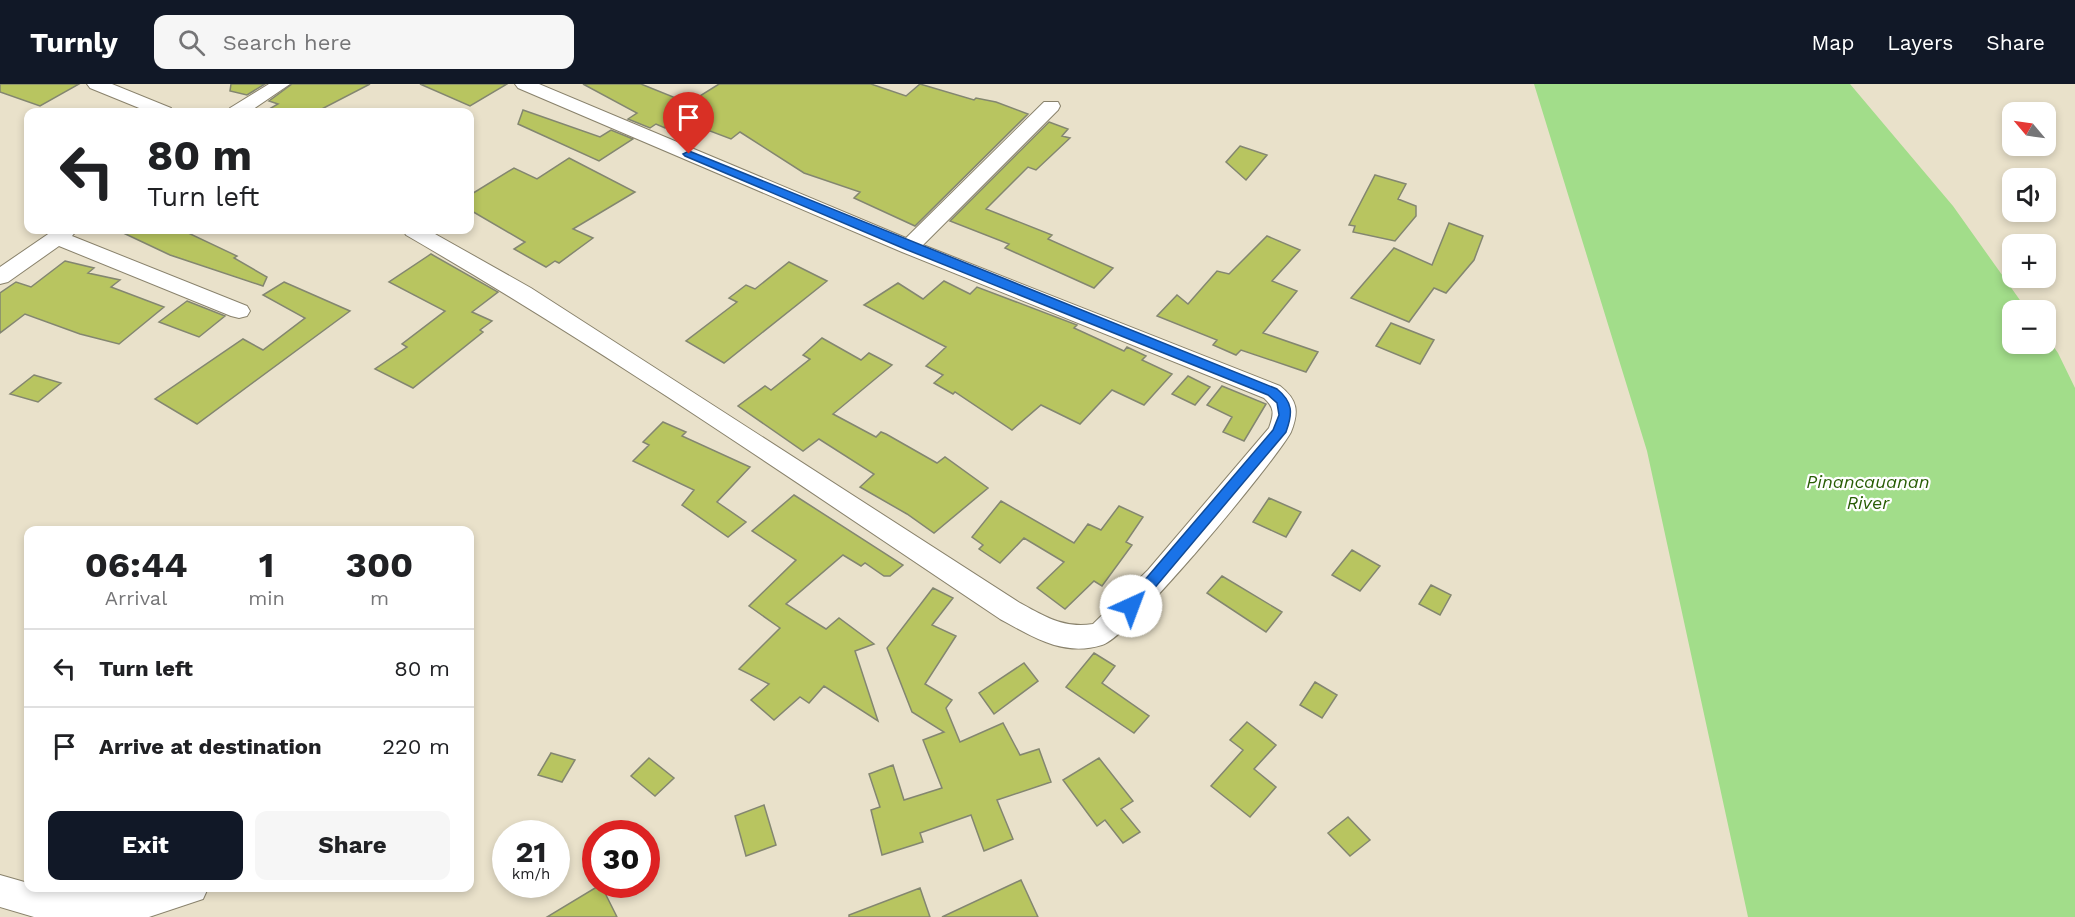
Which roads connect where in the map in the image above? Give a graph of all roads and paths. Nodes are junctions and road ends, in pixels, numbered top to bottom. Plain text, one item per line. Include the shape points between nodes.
1 (96, 84) edge
2 (281, 84) edge
3 (524, 84) edge
4 (1051, 106) dead end
5 (154, 108) edge
6 (243, 108) edge
7 (61, 234) edge
8 (64, 234) edge
9 (420, 234) edge
10 (909, 247) junction
11 (0, 277) edge
12 (239, 311) dead end
13 (0, 891) edge
14 (179, 892) edge

1 - 5 street
2 - 6 street
3 - 10 street
4 - 10 street
7 - 11 street
8 - 12 street
9 - 10 street via 640,367 1010,610 1054,635 1082,638 1101,634 1158,578 1279,432 1286,415 1283,401 1272,392
13 - 14 street via 60,908 128,907

